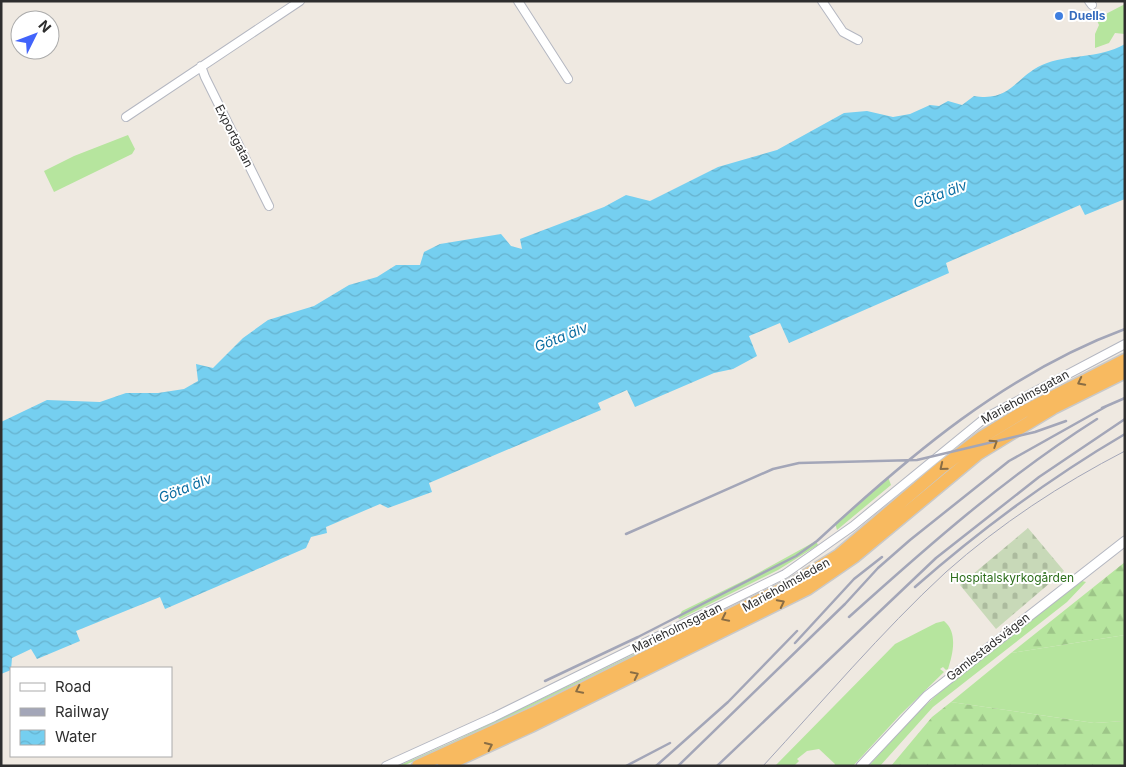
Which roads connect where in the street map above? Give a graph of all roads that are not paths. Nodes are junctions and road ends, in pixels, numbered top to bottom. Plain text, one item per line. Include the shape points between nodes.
1 (300, 1) edge
2 (518, 1) edge
3 (822, 1) edge
4 (858, 40) dead end
5 (201, 66) junction
6 (568, 79) dead end
7 (126, 117) dead end
8 (269, 206) dead end
9 (1125, 344) edge
10 (1125, 360) edge
11 (1125, 372) edge
12 (1125, 541) edge
13 (386, 766) edge
14 (418, 766) edge
15 (444, 766) edge
16 (862, 766) edge

1 - 5 street
2 - 6 street
3 - 4 street via 843,32
5 - 7 street
5 - 8 street, Exportgatan
9 - 13 street, Marieholmsgatan via 985,418 853,526 785,574 502,713
10 -> 14 highway, Marieholmsleden via 1023,412 982,437 839,555 794,583
15 -> 11 highway, Marieholmsleden via 807,589 855,556 979,453 1053,408
12 - 16 street, Gamlestadsvägen via 927,696

